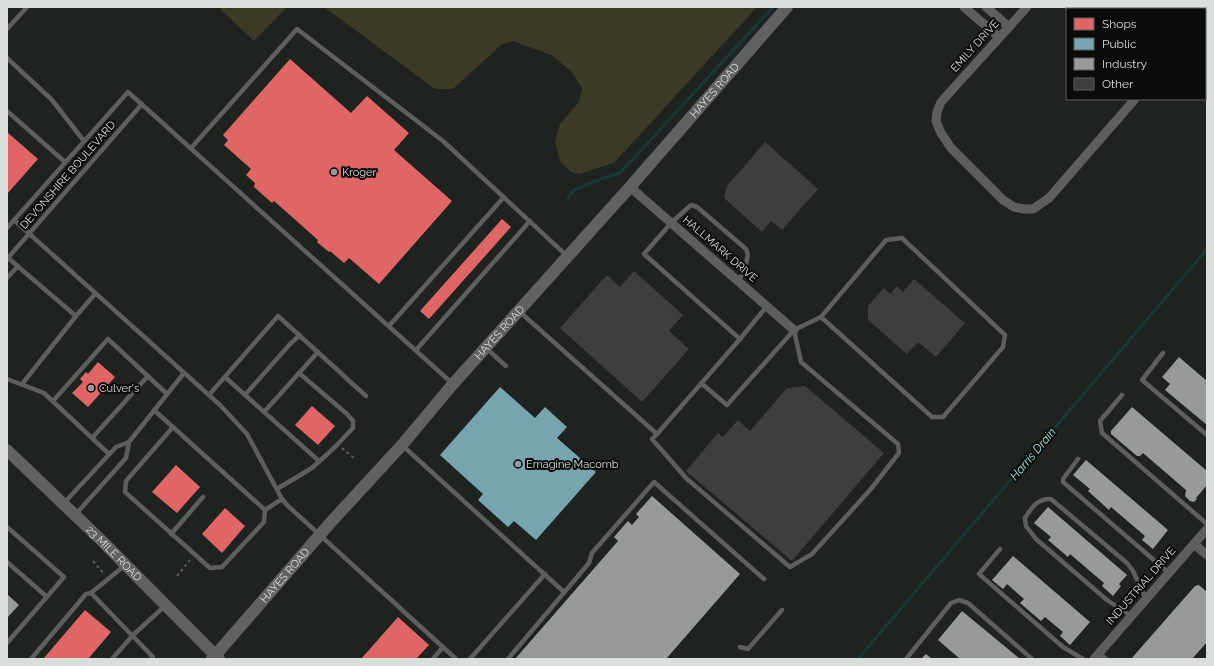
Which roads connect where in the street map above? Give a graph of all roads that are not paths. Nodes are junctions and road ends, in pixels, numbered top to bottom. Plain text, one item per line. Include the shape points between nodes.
1 (26, 7) edge
2 (788, 7) edge
3 (964, 7) edge
4 (986, 7) edge
5 (1027, 7) edge
6 (1009, 27) junction
7 (7, 29) edge
8 (999, 38) junction
9 (7, 58) edge
10 (1134, 100) edge
11 (142, 104) junction
12 (7, 111) edge
13 (84, 142) junction
14 (190, 148) junction
15 (65, 162) junction
16 (630, 187) junction
17 (504, 197) junction
18 (14, 220) junction
19 (530, 222) junction
20 (671, 223) junction
21 (7, 228) edge
22 (29, 234) junction
23 (568, 256) junction
24 (7, 258) edge
25 (18, 266) junction
26 (7, 278) edge
27 (738, 281) junction
28 (95, 294) junction
29 (767, 306) junction
30 (518, 311) junction
31 (76, 316) junction
32 (821, 317) junction
33 (389, 326) junction
34 (794, 330) junction
35 (300, 335) junction
36 (740, 340) junction
37 (485, 348) junction
38 (416, 350) junction
39 (318, 352) junction
40 (1163, 353) dead end
41 (506, 366) dead end
42 (184, 373) junction
43 (299, 373) junction
44 (148, 376) junction
45 (225, 377) junction
46 (7, 379) edge
47 (702, 383) junction
48 (22, 384) junction
49 (453, 384) junction
50 (167, 394) junction
51 (209, 395) junction
52 (245, 395) junction
53 (1122, 395) dead end
54 (366, 396) dead end
55 (53, 401) junction
56 (154, 410) junction
57 (264, 412) junction
58 (173, 427) junction
59 (657, 434) junction
60 (1207, 434) edge
61 (92, 438) junction
62 (129, 442) junction
63 (402, 445) junction
64 (7, 450) edge
65 (109, 454) junction
66 (1078, 459) dead end
67 (319, 462) junction
68 (277, 489) junction
69 (203, 497) dead end
70 (282, 499) junction
71 (64, 504) junction
72 (265, 510) junction
73 (75, 515) junction
74 (1207, 524) edge
75 (7, 527) edge
76 (1207, 529) edge
77 (171, 534) junction
78 (321, 535) junction
79 (1194, 544) junction
80 (1000, 549) dead end
81 (1207, 555) edge
82 (7, 562) edge
83 (126, 564) junction
84 (1169, 573) junction
85 (545, 574) junction
86 (764, 580) dead end
87 (564, 592) junction
88 (91, 593) junction
89 (47, 597) junction
90 (1146, 599) junction
91 (166, 604) junction
92 (782, 610) dead end
93 (1131, 616) junction
94 (133, 635) junction
95 (7, 643) edge
96 (740, 647) dead end
97 (443, 648) junction
98 (1099, 657) edge
99 (216, 658) edge
100 (31, 659) edge
101 (112, 659) edge
102 (152, 659) edge
103 (433, 659) edge
104 (456, 659) edge
105 (470, 659) edge
106 (508, 659) edge
107 (906, 659) edge
108 (1032, 659) edge
109 (1083, 659) edge

1 - 7 lane
2 - 16 street, HAYES ROAD
3 - 8 street
4 - 6 street
5 - 6 street, EMILY DRIVE
6 - 8 street, EMILY DRIVE
8 - 10 street, EMILY DRIVE via 941,102 936,121 951,148 1003,200 1014,207 1033,209 1049,198
9 - 13 lane via 52,100
11 - 13 lane, DEVONSHIRE BOULEVARD via 128,92
11 - 14 lane
11 - 22 lane, DEVONSHIRE BOULEVARD
12 - 15 lane
13 - 15 lane, DEVONSHIRE BOULEVARD
14 - 17 lane via 297,29 443,141
14 - 33 lane
15 - 18 lane, DEVONSHIRE BOULEVARD
16 - 20 street, HALLMARK DRIVE
16 - 23 street, HAYES ROAD
17 - 19 lane
17 - 33 lane
18 - 21 lane, DEVONSHIRE BOULEVARD
18 - 22 lane
19 - 23 lane
19 - 38 lane
20 - 27 street, HALLMARK DRIVE
20 - 27 lane via 691,205 697,207 746,249 748,255 744,272
20 - 36 lane via 644,254
22 - 24 lane, DEVONSHIRE BOULEVARD
22 - 28 lane
23 - 30 street, HAYES ROAD
24 - 25 lane
25 - 26 lane
25 - 31 lane
27 - 29 street, HALLMARK DRIVE
28 - 31 lane
28 - 42 lane
29 - 34 street, HALLMARK DRIVE
29 - 36 lane
30 - 37 street, HAYES ROAD
30 - 59 lane
31 - 48 lane
32 - 32 lane via 886,240 902,238 1005,335 1003,347 943,417 932,417
32 - 34 lane
33 - 38 lane
34 - 47 lane via 727,405
34 - 59 lane via 801,362 890,436 898,444 900,453 812,554 790,567 687,479 652,439
35 - 39 lane
35 - 45 lane via 278,316
35 - 52 lane
36 - 47 lane
37 - 41 lane
37 - 49 street, HAYES ROAD
38 - 49 lane
39 - 43 lane
39 - 54 lane
40 - 60 lane via 1142,380
42 - 50 lane
42 - 51 lane
43 - 57 lane
43 - 67 lane via 353,421 353,428
44 - 50 lane
44 - 55 lane via 108,339
44 - 61 lane
45 - 51 lane
45 - 52 lane
46 - 48 lane
47 - 59 lane
48 - 55 lane via 44,393
49 - 63 street, HAYES ROAD
50 - 56 lane
51 - 68 lane via 247,434
52 - 57 lane
53 - 74 lane via 1100,421 1102,433
55 - 61 lane
56 - 58 lane
56 - 62 lane
57 - 67 lane
58 - 72 lane
58 - 77 lane via 126,480 125,492
61 - 65 lane
62 - 65 lane via 116,447
62 - 73 lane via 126,458
63 - 78 street, HAYES ROAD
63 - 85 lane
64 - 71 street, 23 MILE ROAD
65 - 71 lane
66 - 84 lane via 1063,482
67 - 68 lane
68 - 70 lane
69 - 77 lane
70 - 72 lane
70 - 78 lane
71 - 73 street, 23 MILE ROAD
72 - 77 lane via 264,522 222,567 210,568
73 - 83 street, 23 MILE ROAD
75 - 89 lane via 64,577
76 - 79 street, INDUSTRIAL DRIVE
78 - 97 lane
78 - 99 street, HAYES ROAD
79 - 81 street
79 - 84 street, INDUSTRIAL DRIVE
80 - 109 lane via 979,574 1063,647
82 - 89 lane
83 - 88 lane
83 - 91 street, 23 MILE ROAD
84 - 90 street, INDUSTRIAL DRIVE
85 - 87 lane
85 - 105 lane
86 - 87 lane via 654,482 592,553 588,563
87 - 106 lane
88 - 94 lane
88 - 100 lane via 86,594
89 - 95 lane
90 - 93 street, INDUSTRIAL DRIVE
90 - 93 lane via 1127,562 1051,499 1040,500 1030,511 1025,518 1026,526 1036,539 1107,600
91 - 94 lane
91 - 99 street, 23 MILE ROAD
92 - 96 lane via 748,649
93 - 98 street, INDUSTRIAL DRIVE
94 - 101 lane
94 - 102 lane via 153,657
97 - 103 lane
97 - 104 lane
107 - 108 lane via 951,603 959,600 968,603

